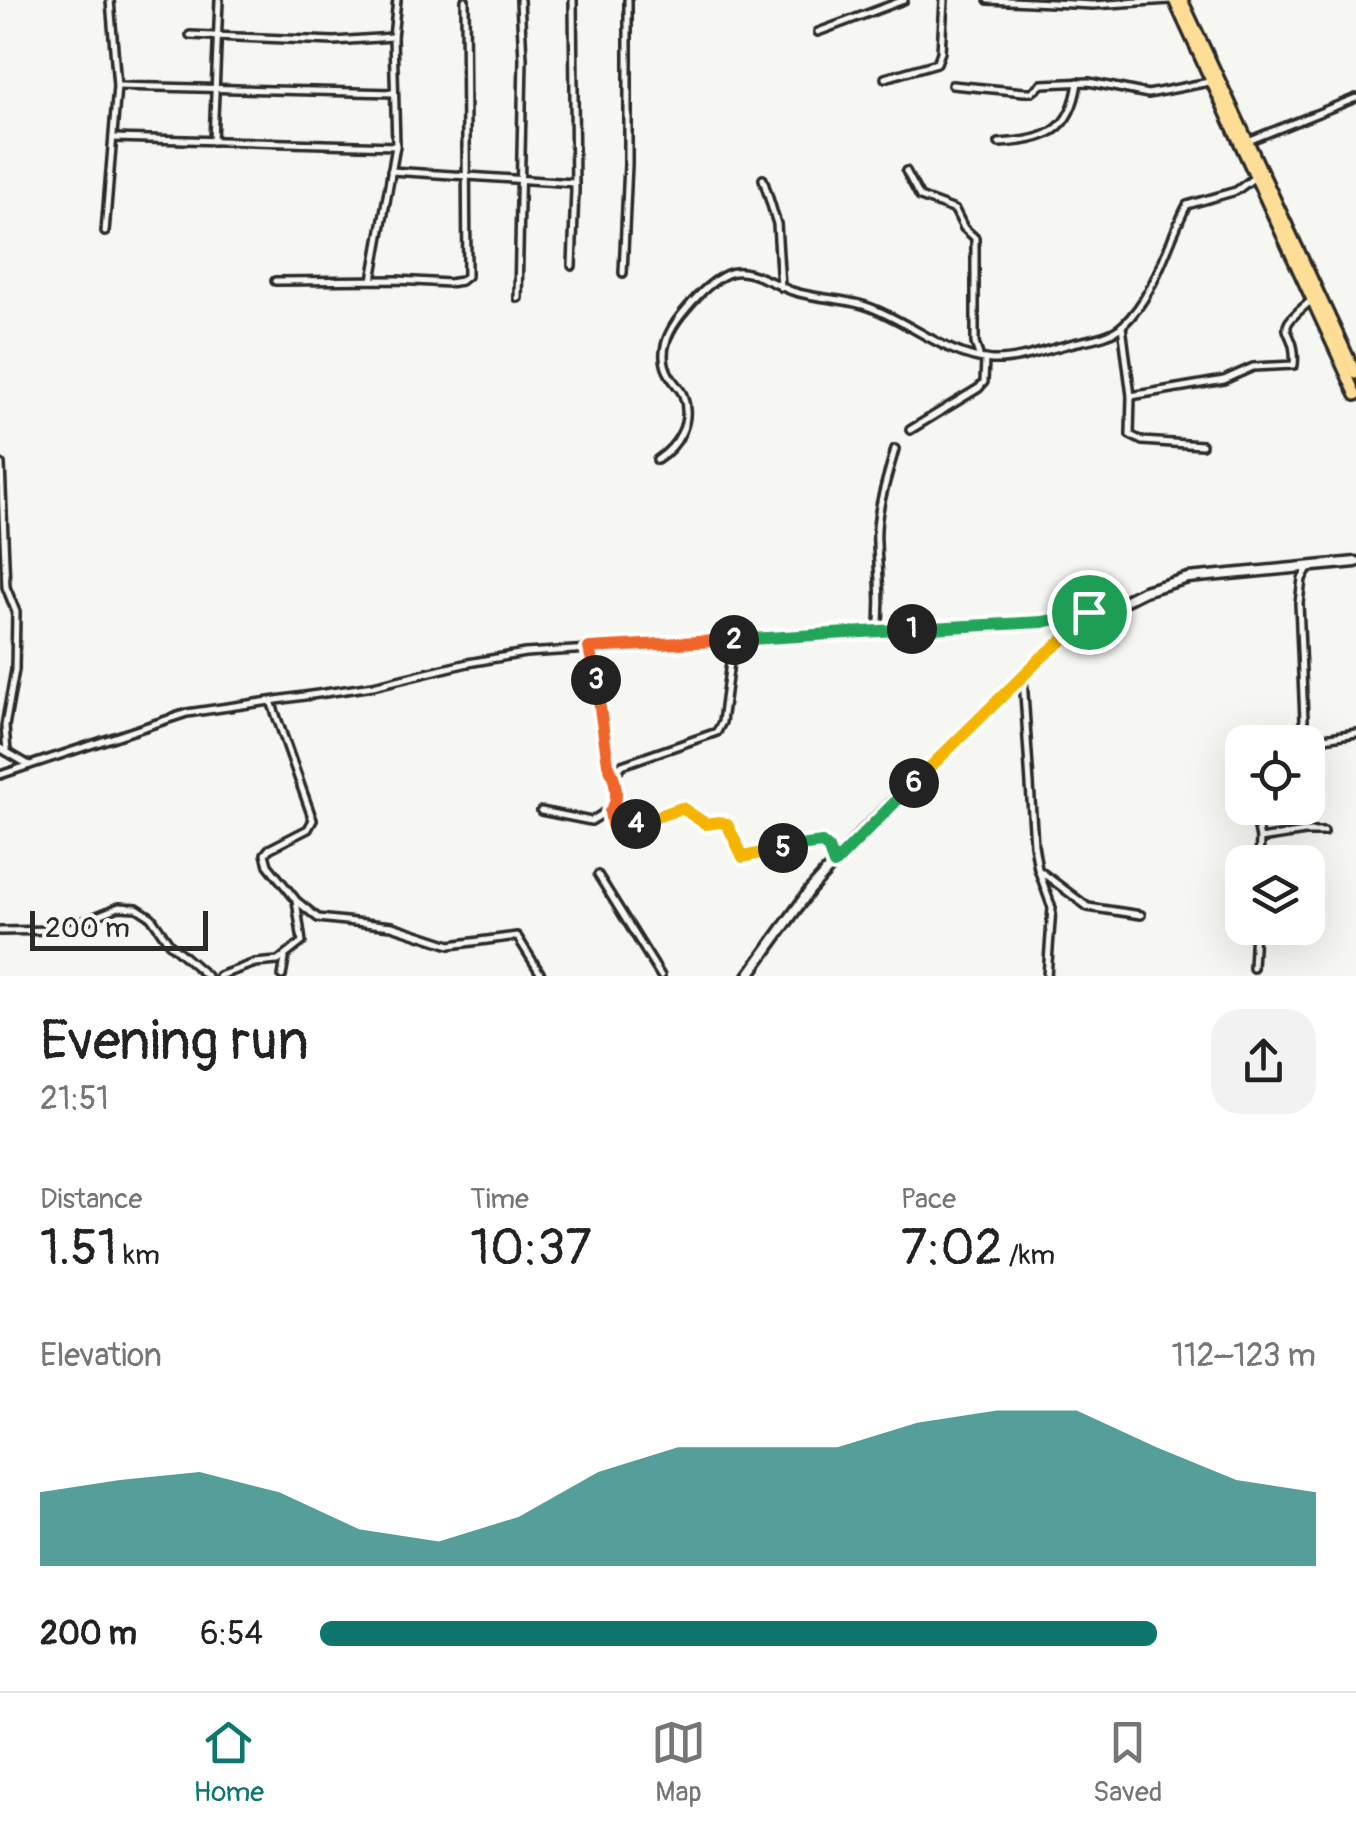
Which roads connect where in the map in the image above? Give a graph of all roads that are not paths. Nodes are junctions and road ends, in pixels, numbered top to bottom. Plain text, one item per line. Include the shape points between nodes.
1 (110, 0) edge
2 (219, 0) edge
3 (397, 0) edge
4 (465, 0) edge
5 (520, 0) edge
6 (573, 0) edge
7 (628, 0) edge
8 (904, 0) edge
9 (944, 0) edge
10 (988, 0) edge
11 (1172, 0) edge
12 (1182, 0) edge
13 (818, 32) dead end
14 (190, 35) dead end
15 (219, 36) junction
16 (393, 37) junction
17 (886, 78) dead end
18 (1212, 81) junction
19 (1078, 82) junction
20 (952, 85) dead end
21 (117, 86) junction
22 (216, 89) junction
23 (394, 93) junction
24 (1356, 98) edge
25 (113, 138) junction
26 (212, 141) junction
27 (1248, 141) junction
28 (998, 143) dead end
29 (396, 146) junction
30 (391, 171) junction
31 (906, 171) dead end
32 (467, 174) junction
33 (1255, 178) junction
34 (763, 179) dead end
35 (521, 180) junction
36 (575, 183) junction
37 (105, 232) dead end
38 (572, 266) dead end
39 (624, 272) dead end
40 (372, 280) junction
41 (275, 281) dead end
42 (781, 287) junction
43 (518, 298) dead end
44 (1312, 300) junction
45 (1122, 326) junction
46 (983, 358) junction
47 (1356, 374) edge
48 (1356, 395) edge
49 (1131, 396) junction
50 (910, 430) dead end
51 (1202, 445) dead end
52 (895, 449) dead end
53 (657, 460) dead end
54 (1, 464) edge
55 (1356, 562) edge
56 (1310, 566) junction
57 (1107, 609) junction
58 (1088, 619) junction
59 (1064, 620) junction
60 (878, 631) junction
61 (733, 640) junction
62 (589, 648) junction
63 (1023, 675) junction
64 (271, 700) junction
65 (1302, 725) edge
66 (1356, 733) edge
67 (1325, 738) edge
68 (0, 748) edge
69 (8, 752) junction
70 (29, 765) junction
71 (0, 775) edge
72 (614, 777) junction
73 (541, 812) dead end
74 (610, 812) junction
75 (1257, 825) edge
76 (1324, 832) dead end
77 (1260, 840) junction
78 (1260, 845) edge
79 (834, 864) junction
80 (1038, 869) junction
81 (598, 875) dead end
82 (296, 900) junction
83 (1141, 915) dead end
84 (0, 932) edge
85 (1255, 945) edge
86 (286, 956) junction
87 (1254, 968) dead end
88 (207, 976) edge
89 (218, 976) edge
90 (282, 976) edge
91 (542, 976) edge
92 (662, 976) edge
93 (748, 976) edge
94 (1047, 976) edge

1 - 21 street
2 - 15 street
3 - 16 street
4 - 32 street
5 - 35 street
6 - 36 street
7 - 39 street
8 - 13 street
9 - 17 street via 936,63
10 - 11 street
11 - 18 main road
12 - 27 main road
14 - 15 street
15 - 16 street via 348,42
15 - 22 street
16 - 23 street
18 - 19 street via 1148,94
18 - 33 main road
19 - 20 street via 1042,84 1032,92
19 - 28 street via 1070,116 1051,133
21 - 22 street
21 - 25 street
22 - 23 street
22 - 26 street
23 - 29 street
24 - 27 street
25 - 26 street
25 - 37 street
26 - 29 street
27 - 47 main road
29 - 30 street
30 - 32 street
30 - 40 street
31 - 46 street via 920,197 955,210 973,234 974,343
32 - 35 street
32 - 40 street via 467,276 448,283
33 - 44 main road
33 - 45 street via 1236,191 1187,205 1159,270
34 - 42 street via 776,224
35 - 36 street
35 - 43 street
36 - 38 street
40 - 41 street
42 - 46 street via 866,306
42 - 53 street via 729,273 676,320 665,356 683,395 685,422 678,442
44 - 48 main road
44 - 49 street via 1285,326 1294,365 1253,367 1224,380
45 - 46 street via 1036,355
45 - 49 street
46 - 50 street via 979,388
49 - 51 street via 1133,438
52 - 60 street via 879,520
54 - 69 street via 6,588 16,612 4,726
55 - 56 street
56 - 57 street via 1188,578
56 - 65 street via 1299,603
57 - 58 street
57 - 59 street
58 - 59 street
58 - 63 street
59 - 60 street
60 - 61 street
61 - 62 street
61 - 72 street via 717,732 622,765
62 - 64 street via 492,658 372,686
62 - 72 street
63 - 79 street
63 - 80 street
64 - 70 street via 168,718
64 - 82 street via 314,820 265,854
66 - 67 street
68 - 69 street
69 - 70 street
70 - 71 street
72 - 74 street
73 - 74 street via 591,821
74 - 79 street via 614,830 623,832 682,808 706,824 727,824 743,857 817,842 828,848
75 - 77 street
76 - 77 street
77 - 78 street
79 - 93 street
80 - 83 street via 1088,908
80 - 94 street via 1052,908
81 - 92 street
82 - 86 street via 302,940
82 - 91 street via 318,918 392,926 450,945 517,936
84 - 88 street via 62,930 118,907 137,908
85 - 87 street
86 - 89 street
86 - 90 street

